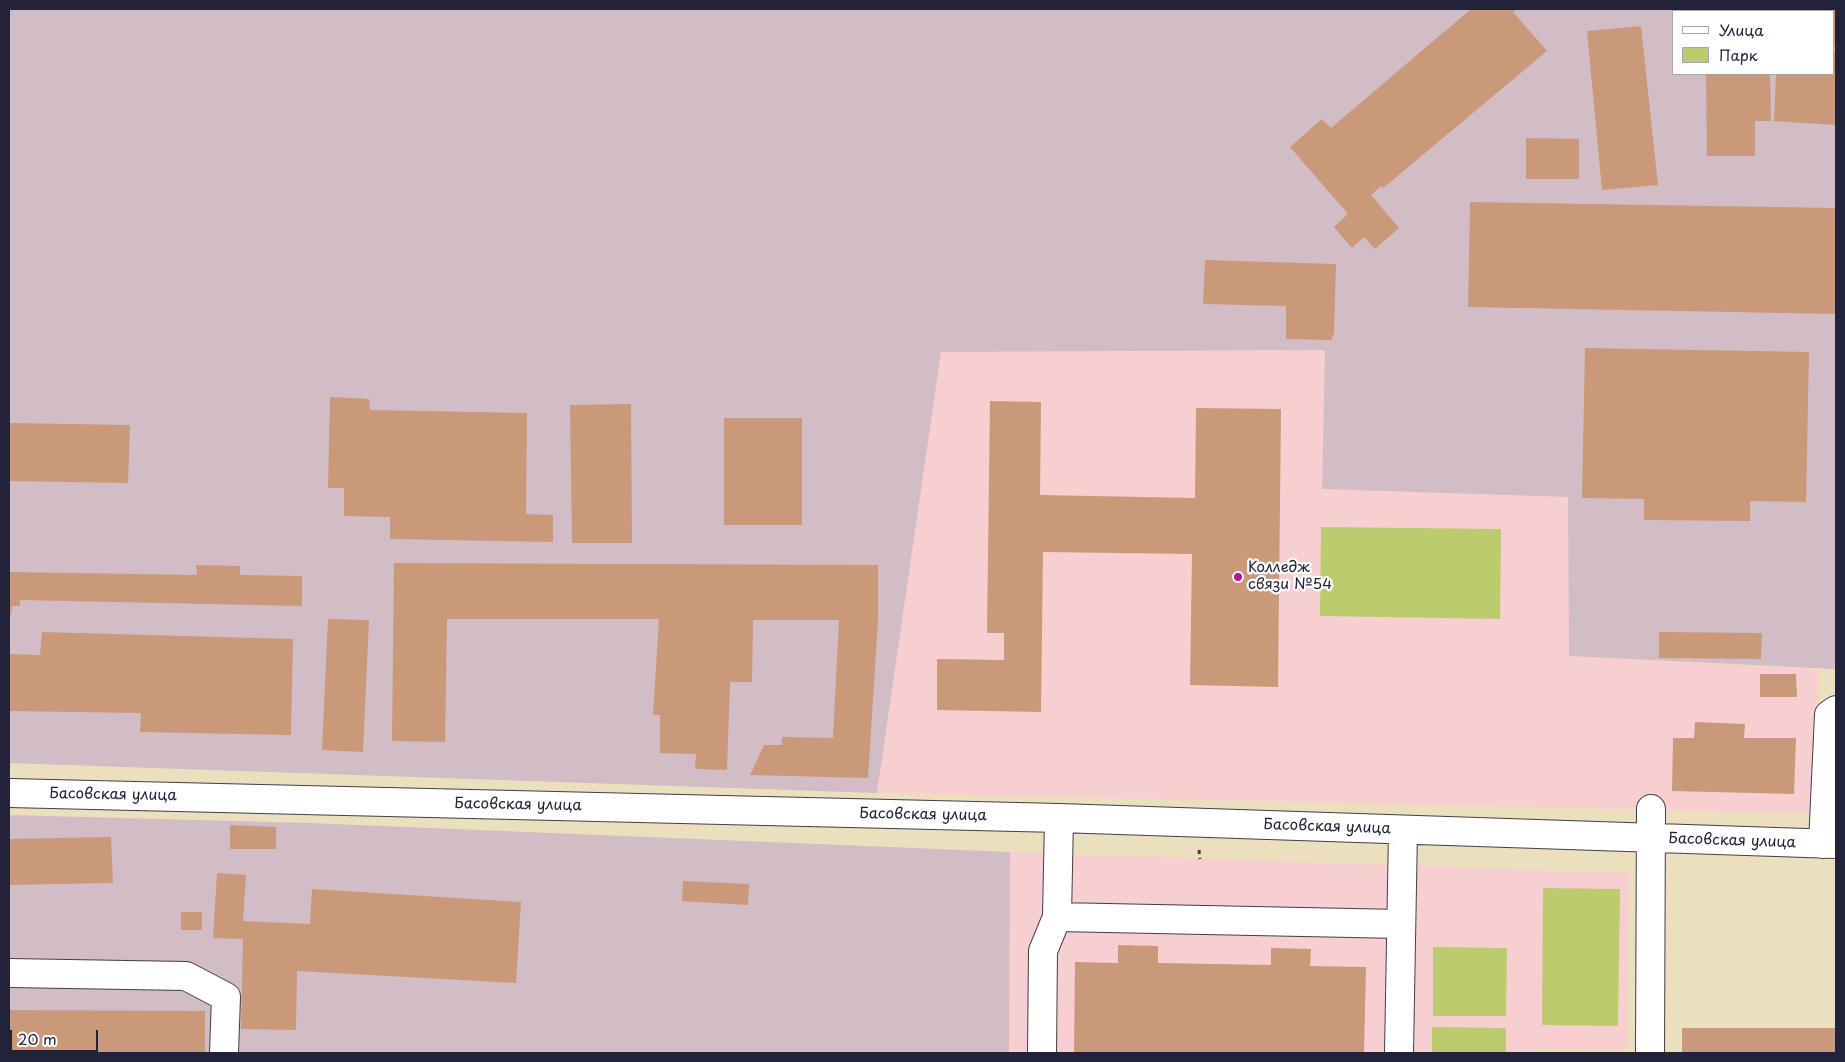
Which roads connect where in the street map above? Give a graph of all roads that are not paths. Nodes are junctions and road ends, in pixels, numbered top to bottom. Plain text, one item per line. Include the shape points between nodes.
1 (1828, 714) edge
2 (9, 793) edge
3 (1651, 810) dead end
4 (1059, 818) junction
5 (1403, 830) junction
6 (1652, 838) junction
7 (1830, 844) edge
8 (1058, 917) junction
9 (1402, 924) junction
10 (9, 973) edge
11 (224, 1053) edge
12 (1042, 1053) edge
13 (1399, 1053) edge
14 (1650, 1053) edge

1 - 7 street
2 - 4 street, Басовская улица via 906,804
3 - 6 street
4 - 5 street, Басовская улица
4 - 8 street
5 - 6 street, Басовская улица
5 - 9 street
6 - 7 street, Басовская улица
6 - 14 street
8 - 9 street
8 - 12 street via 1044,951
9 - 13 street
10 - 11 street via 186,976 226,998

